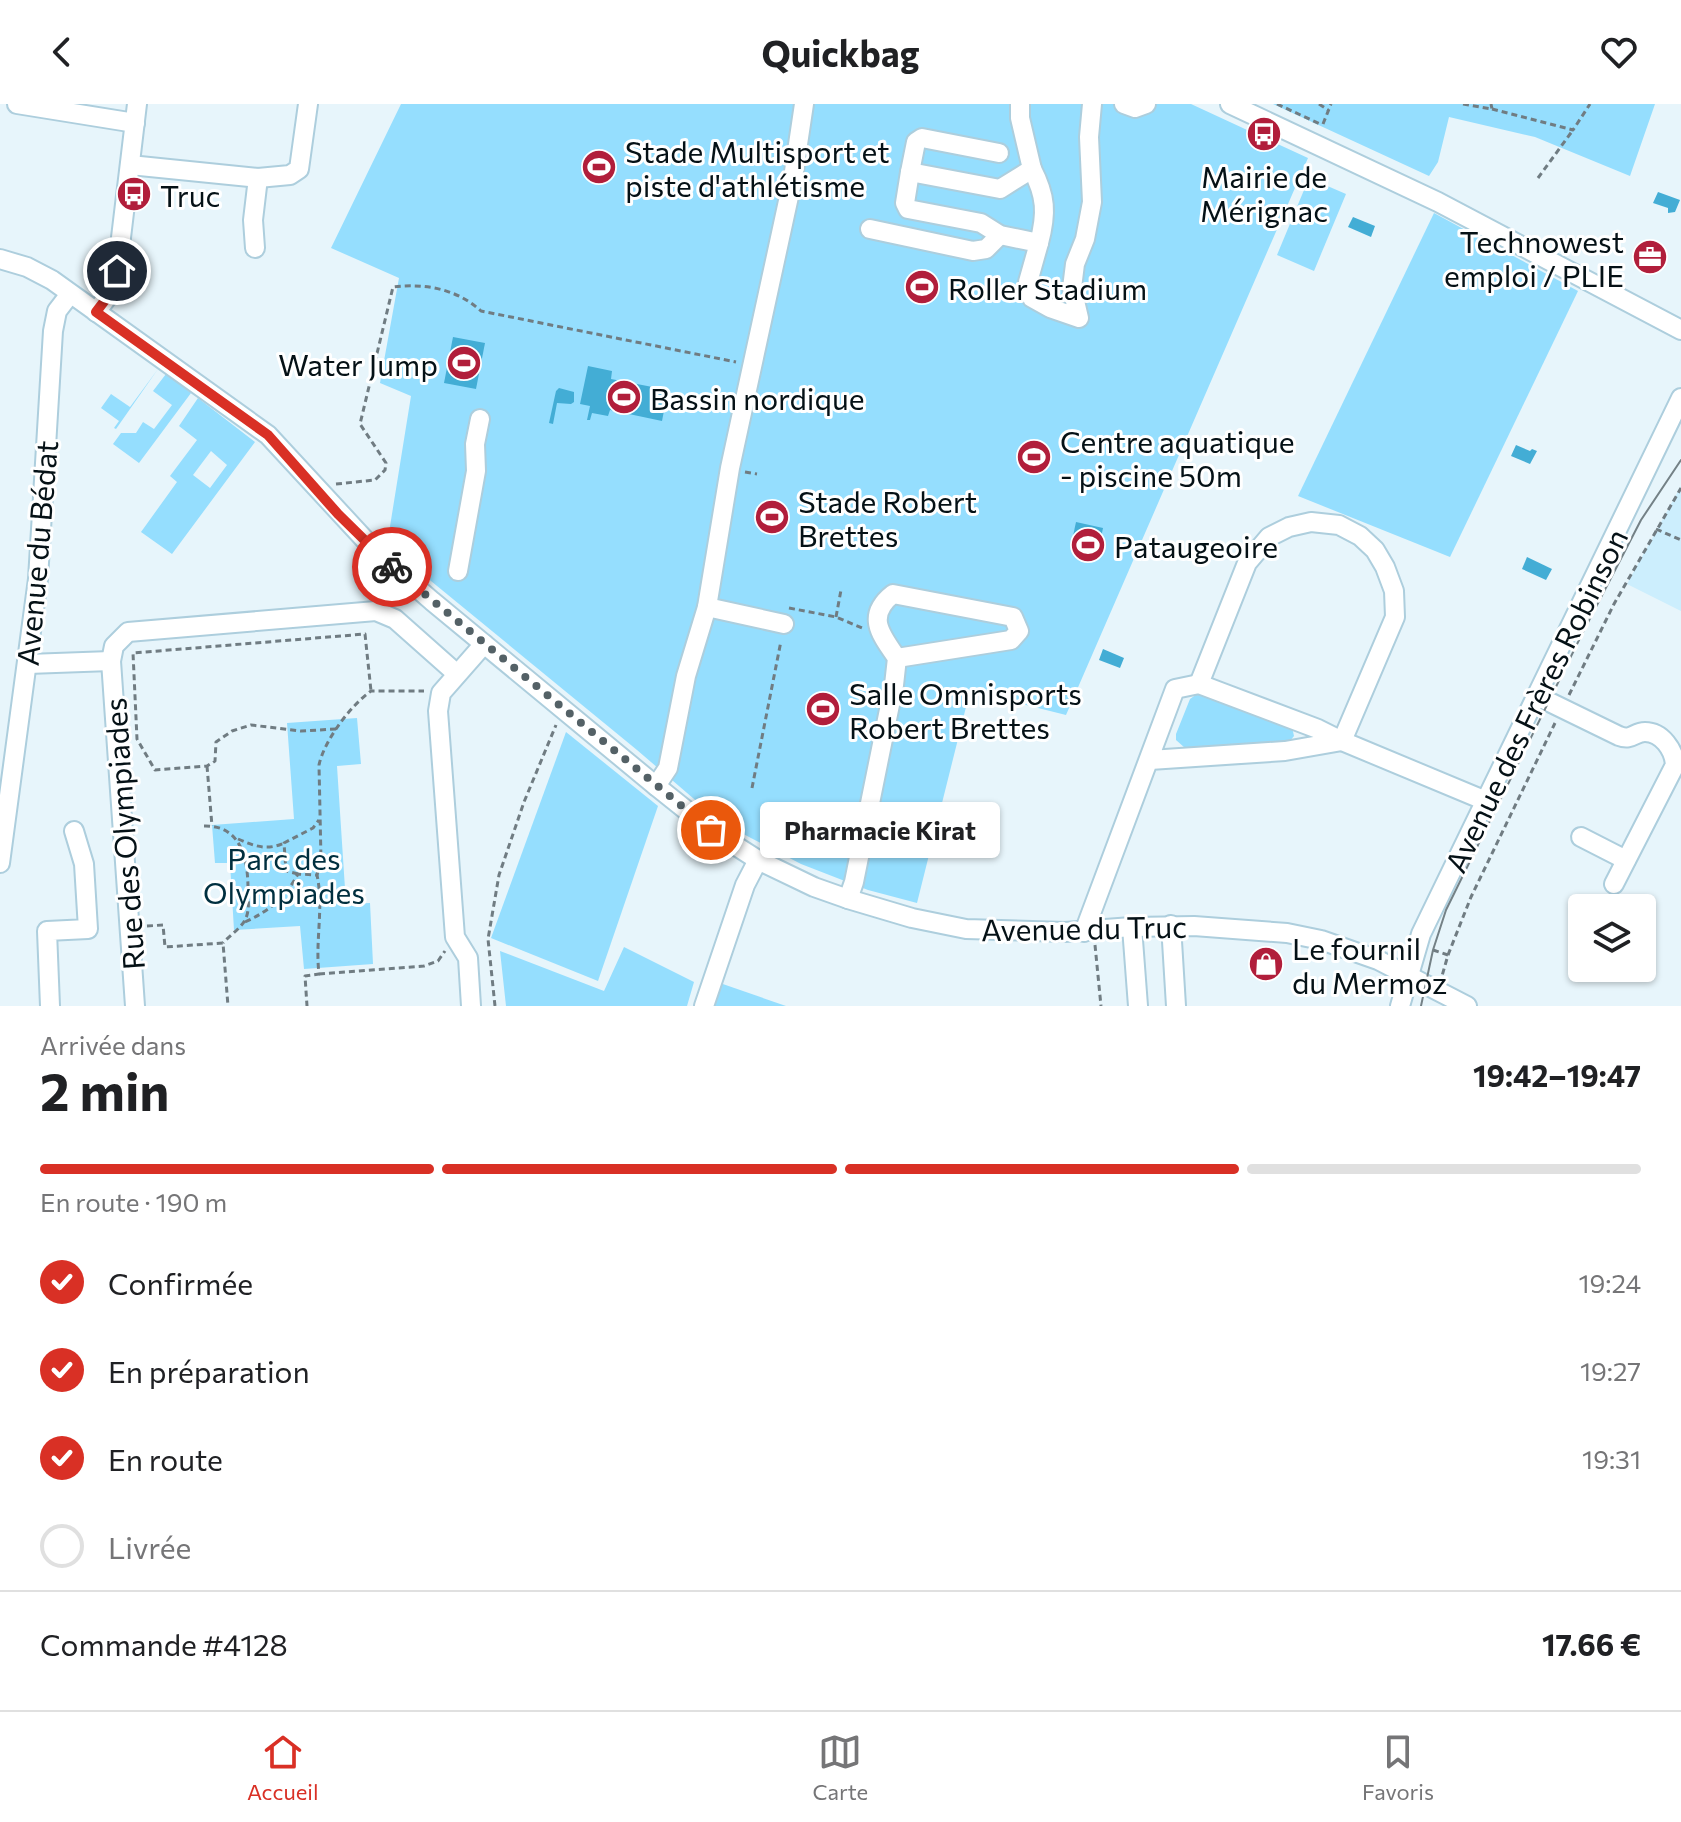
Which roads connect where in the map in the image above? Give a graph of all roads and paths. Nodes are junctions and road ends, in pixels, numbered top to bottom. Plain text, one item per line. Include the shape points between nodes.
1 (17, 104) edge
2 (137, 104) edge
3 (308, 104) edge
4 (804, 104) edge
5 (1020, 104) edge
6 (1092, 104) edge
7 (1124, 104) edge
8 (1146, 104) edge
9 (1230, 104) edge
10 (1277, 104) edge
11 (1319, 104) edge
12 (1331, 104) edge
13 (1463, 104) edge
14 (1590, 104) edge
15 (1491, 106) edge
16 (1328, 110) junction
17 (135, 123) junction
18 (1573, 130) junction
19 (1319, 134) junction
20 (999, 153) dead end
21 (130, 165) junction
22 (1032, 169) junction
23 (910, 172) junction
24 (258, 178) junction
25 (1538, 178) dead end
26 (870, 229) dead end
27 (1000, 235) junction
28 (1039, 243) junction
29 (255, 248) dead end
30 (0, 259) edge
31 (70, 294) junction
32 (96, 312) junction
33 (1681, 330) edge
34 (751, 365) junction
35 (1681, 398) edge
36 (480, 419) dead end
37 (320, 494) junction
38 (1656, 529) dead end
39 (1681, 540) edge
40 (458, 571) dead end
41 (841, 590) dead end
42 (707, 607) junction
43 (836, 617) junction
44 (784, 624) junction
45 (878, 630) junction
46 (484, 644) junction
47 (897, 658) junction
48 (111, 661) junction
49 (28, 664) junction
50 (457, 674) junction
51 (1199, 684) junction
52 (371, 691) junction
53 (441, 693) junction
54 (1537, 696) junction
55 (566, 713) junction
56 (336, 729) junction
57 (1342, 741) junction
58 (1150, 760) junction
59 (207, 766) junction
60 (656, 786) junction
61 (752, 788) dead end
62 (1486, 801) junction
63 (319, 820) junction
64 (204, 826) dead end
65 (212, 826) junction
66 (74, 831) dead end
67 (1581, 837) dead end
68 (236, 838) junction
69 (284, 843) junction
70 (758, 860) junction
71 (1626, 860) junction
72 (0, 863) edge
73 (298, 874) junction
74 (317, 875) junction
75 (1614, 884) dead end
76 (848, 899) junction
77 (245, 922) junction
78 (1171, 925) junction
79 (129, 927) junction
80 (1132, 927) junction
81 (1089, 937) junction
82 (223, 943) junction
83 (449, 947) dead end
84 (319, 974) junction
85 (1408, 975) junction
86 (50, 1006) edge
87 (135, 1006) edge
88 (228, 1006) edge
89 (307, 1006) edge
90 (471, 1006) edge
91 (495, 1006) edge
92 (704, 1006) edge
93 (1101, 1006) edge
94 (1138, 1006) edge
95 (1176, 1006) edge
96 (1400, 1006) edge
97 (1467, 1006) edge

1 - 17 street
2 - 17 street
3 - 24 street via 299,169
4 - 34 street
5 - 22 street
6 - 28 street via 1092,202 1072,288 1079,318 1032,298 1028,282
7 - 8 street
9 - 19 street
10 - 19 path
11 - 16 path
12 - 16 path
13 - 15 path
14 - 18 path
15 - 18 path
16 - 19 path
17 - 21 street
18 - 25 path
19 - 33 street
20 - 23 street via 922,138 916,142
21 - 24 street
21 - 32 street via 117,271 112,291
22 - 23 street via 1000,189
22 - 28 street via 1043,191 1045,221
23 - 27 street via 908,209 981,223
24 - 29 street
26 - 27 street via 973,251 986,249
27 - 28 street
30 - 31 street, Avenue du Truc via 27,267
31 - 32 street, Avenue du Truc
31 - 49 street, Avenue du Bédat via 57,311 53,331
32 - 37 street, Avenue du Truc via 268,435
34 - 37 path via 481,311 445,290 415,284 393,287 360,424 386,463 385,470 375,480 332,484
34 - 42 street
35 - 54 street, Avenue des Frères Robinson
36 - 40 street
37 - 46 street, Avenue du Truc via 379,555
38 - 39 path
41 - 43 path
42 - 44 street
42 - 60 street via 686,676 668,768
43 - 44 path via 788,607
43 - 45 path
44 - 61 path
45 - 47 street
45 - 47 street via 878,612 893,594 1013,617 1019,631 1011,640
46 - 50 street
46 - 55 street, Avenue du Truc
47 - 76 street
48 - 49 street, Rue des Olympiades
48 - 50 street, Rue des Olympiades via 114,646 128,632 376,611 395,619
48 - 79 street, Rue des Olympiades
49 - 72 street, Avenue du Bédat
50 - 53 street
51 - 57 street
51 - 57 street via 1247,563 1269,537 1311,522 1339,525 1375,550 1394,591 1395,617
51 - 58 street via 1175,689
52 - 53 path
52 - 56 path
52 - 59 path via 365,634 133,653 137,739 155,770
53 - 90 street via 438,711 455,937 468,958
54 - 62 street, Avenue des Frères Robinson
54 - 71 street via 1626,739 1652,734 1672,751 1675,765
55 - 60 street, Avenue du Truc
55 - 91 path via 552,731 499,875 488,939
56 - 59 path via 251,725 216,742 215,761
56 - 63 path via 321,753
57 - 58 street via 1285,751
57 - 62 street
58 - 81 street
59 - 65 path
60 - 70 street, Avenue du Truc
62 - 85 street, Avenue des Frères Robinson via 1421,934
63 - 69 path
63 - 74 path
64 - 65 path
65 - 68 path
66 - 86 street via 84,864 88,929 47,931
67 - 71 street
68 - 69 path via 259,847
68 - 77 path via 248,877
69 - 73 path via 286,871
70 - 76 street, Avenue du Truc
70 - 92 street
71 - 75 street
73 - 74 path
73 - 77 path via 273,907
74 - 84 path
76 - 81 street, Avenue du Truc via 966,929
77 - 82 path
78 - 80 street, Avenue du Truc
78 - 85 street, Avenue du Truc via 1321,940
78 - 95 street
79 - 82 path via 163,925 165,947
79 - 87 street, Rue des Olympiades
80 - 81 street, Avenue du Truc
80 - 94 street
81 - 93 path
82 - 88 path
83 - 84 path via 438,961 424,966
84 - 89 path via 305,976
85 - 96 street, Avenue des Frères Robinson
85 - 97 street, Avenue du Truc

